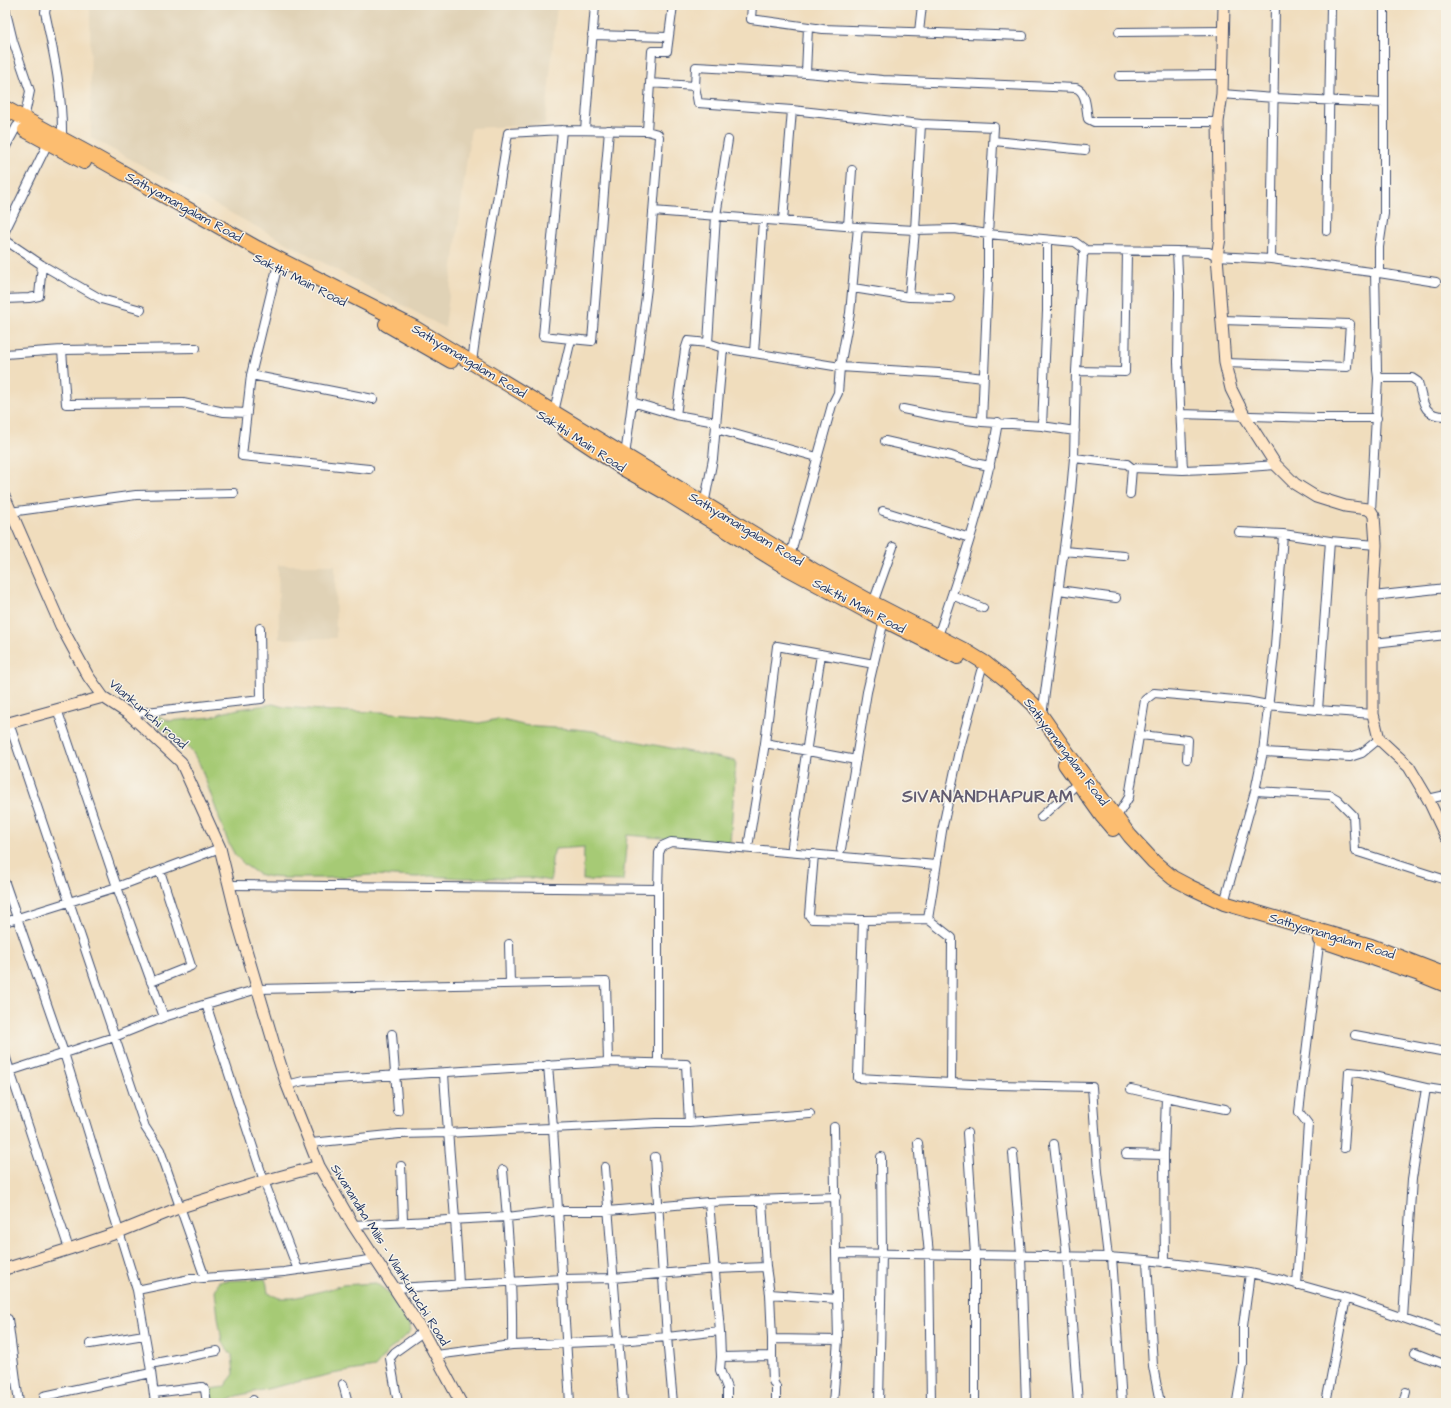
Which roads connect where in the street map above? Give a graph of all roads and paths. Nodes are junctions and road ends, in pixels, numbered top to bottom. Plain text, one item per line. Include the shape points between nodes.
1 (47, 5) edge
2 (595, 5) edge
3 (673, 5) edge
4 (752, 5) edge
5 (922, 5) edge
6 (1224, 5) edge
7 (1275, 5) edge
8 (1331, 5) edge
9 (1384, 5) edge
10 (5, 8) edge
11 (808, 27) junction
12 (1224, 31) junction
13 (919, 32) junction
14 (1119, 32) dead end
15 (592, 35) junction
16 (1023, 36) dead end
17 (668, 37) junction
18 (806, 73) junction
19 (1223, 75) junction
20 (1119, 76) dead end
21 (650, 83) junction
22 (695, 86) junction
23 (1222, 94) junction
24 (1274, 98) junction
25 (1330, 100) junction
26 (1384, 103) junction
27 (5, 108) edge
28 (792, 110) junction
29 (15, 121) edge
30 (1218, 122) junction
31 (921, 124) junction
32 (562, 130) junction
33 (585, 130) junction
34 (609, 130) junction
35 (647, 131) junction
36 (62, 139) junction
37 (728, 140) dead end
38 (994, 141) junction
39 (48, 142) junction
40 (5, 148) edge
41 (1085, 150) dead end
42 (852, 170) dead end
43 (654, 211) junction
44 (716, 216) junction
45 (763, 220) junction
46 (783, 221) junction
47 (848, 226) junction
48 (858, 226) junction
49 (915, 230) junction
50 (5, 231) edge
51 (1327, 231) dead end
52 (988, 234) junction
53 (5, 240) edge
54 (1047, 240) junction
55 (1086, 250) junction
56 (1127, 251) junction
57 (1177, 251) junction
58 (1218, 256) junction
59 (1271, 259) junction
60 (42, 265) junction
61 (277, 268) junction
62 (1377, 273) junction
63 (1436, 282) dead end
64 (853, 288) junction
65 (909, 297) junction
66 (950, 298) dead end
67 (5, 299) edge
68 (141, 310) dead end
69 (1222, 320) junction
70 (571, 339) junction
71 (708, 343) junction
72 (196, 348) dead end
73 (723, 348) junction
74 (62, 350) junction
75 (5, 354) edge
76 (754, 354) junction
77 (472, 362) junction
78 (1225, 363) junction
79 (840, 367) junction
80 (1076, 371) junction
81 (251, 375) junction
82 (984, 378) junction
83 (1378, 378) junction
84 (373, 399) dead end
85 (632, 402) junction
86 (904, 408) dead end
87 (554, 412) junction
88 (247, 413) junction
89 (1180, 414) junction
90 (676, 415) junction
91 (1244, 415) junction
92 (1446, 416) edge
93 (1377, 418) junction
94 (982, 422) junction
95 (998, 422) junction
96 (716, 425) junction
97 (1042, 426) junction
98 (1075, 432) junction
99 (885, 441) dead end
100 (625, 456) junction
101 (817, 457) junction
102 (1074, 458) junction
103 (1276, 465) junction
104 (990, 466) junction
105 (1132, 468) junction
106 (369, 469) dead end
107 (1183, 470) junction
108 (234, 493) dead end
109 (1130, 494) dead end
110 (5, 498) edge
111 (704, 505) junction
112 (883, 510) dead end
113 (1371, 511) junction
114 (10, 512) junction
115 (1239, 532) dead end
116 (1283, 534) junction
117 (970, 538) junction
118 (1330, 541) junction
119 (1376, 545) junction
120 (893, 547) dead end
121 (1064, 551) junction
122 (790, 556) junction
123 (1124, 556) dead end
124 (801, 569) junction
125 (1446, 588) edge
126 (1059, 590) junction
127 (952, 595) junction
128 (1373, 596) junction
129 (1116, 598) dead end
130 (873, 603) junction
131 (983, 608) dead end
132 (884, 620) junction
133 (260, 628) dead end
134 (1446, 635) edge
135 (938, 636) junction
136 (1374, 644) junction
137 (821, 654) junction
138 (874, 664) junction
139 (981, 671) junction
140 (103, 697) junction
141 (1268, 705) junction
142 (57, 709) junction
143 (1318, 710) junction
144 (129, 714) junction
145 (1373, 714) junction
146 (1042, 716) junction
147 (7, 724) edge
148 (1140, 735) junction
149 (1379, 739) junction
150 (765, 743) junction
151 (807, 751) junction
152 (1263, 752) junction
153 (1187, 759) dead end
154 (856, 760) junction
155 (1078, 783) junction
156 (1255, 792) junction
157 (1446, 795) edge
158 (1428, 798) junction
159 (1041, 817) dead end
160 (1116, 818) junction
161 (1446, 837) edge
162 (749, 841) dead end
163 (792, 846) dead end
164 (220, 848) junction
165 (840, 849) dead end
166 (814, 854) junction
167 (936, 865) junction
168 (160, 870) junction
169 (1446, 880) edge
170 (5, 883) edge
171 (228, 885) junction
172 (117, 887) junction
173 (658, 889) junction
174 (68, 902) junction
175 (1224, 903) junction
176 (17, 918) junction
177 (928, 919) junction
178 (863, 920) junction
179 (5, 922) edge
180 (1320, 936) junction
181 (509, 944) dead end
182 (1446, 975) edge
183 (151, 982) junction
184 (510, 984) junction
185 (1446, 985) edge
186 (258, 989) junction
187 (206, 1004) junction
188 (164, 1017) junction
189 (392, 1034) dead end
190 (1355, 1035) dead end
191 (114, 1037) junction
192 (276, 1051) joint
193 (1446, 1052) edge
194 (64, 1053) junction
195 (5, 1055) edge
196 (608, 1062) junction
197 (658, 1063) junction
198 (548, 1065) junction
199 (7, 1071) edge
200 (444, 1073) junction
201 (395, 1076) junction
202 (951, 1083) junction
203 (287, 1085) junction
204 (1426, 1088) junction
205 (1131, 1089) dead end
206 (1446, 1091) edge
207 (1166, 1097) junction
208 (1225, 1109) dead end
209 (398, 1111) dead end
210 (810, 1114) dead end
211 (689, 1123) junction
212 (834, 1127) dead end
213 (553, 1128) junction
214 (448, 1133) junction
215 (966, 1133) dead end
216 (311, 1143) junction
217 (918, 1143) dead end
218 (1054, 1144) dead end
219 (1344, 1148) dead end
220 (1013, 1153) dead end
221 (1126, 1154) dead end
222 (1164, 1154) junction
223 (655, 1157) dead end
224 (881, 1157) dead end
225 (319, 1166) junction
226 (401, 1166) dead end
227 (605, 1167) dead end
228 (503, 1170) dead end
229 (264, 1181) junction
230 (836, 1197) junction
231 (762, 1200) junction
232 (709, 1202) junction
233 (658, 1206) junction
234 (181, 1208) junction
235 (558, 1211) junction
236 (608, 1211) junction
237 (507, 1217) junction
238 (456, 1219) junction
239 (403, 1221) junction
240 (353, 1225) junction
241 (119, 1232) junction
242 (69, 1250) junction
243 (836, 1253) junction
244 (882, 1253) junction
245 (929, 1254) junction
246 (975, 1255) junction
247 (1021, 1255) junction
248 (1067, 1257) junction
249 (1110, 1257) junction
250 (376, 1259) junction
251 (1147, 1260) junction
252 (1165, 1263) junction
253 (766, 1267) junction
254 (716, 1268) junction
255 (5, 1269) edge
256 (298, 1270) junction
257 (664, 1273) junction
258 (1250, 1273) junction
259 (206, 1278) junction
260 (613, 1278) junction
261 (562, 1279) junction
262 (511, 1282) junction
263 (459, 1285) junction
264 (1297, 1285) junction
265 (395, 1288) junction
266 (137, 1290) junction
267 (770, 1294) junction
268 (1346, 1298) junction
269 (837, 1299) junction
270 (1403, 1318) junction
271 (5, 1320) edge
272 (720, 1331) junction
273 (424, 1332) junction
274 (1446, 1333) edge
275 (144, 1335) junction
276 (668, 1337) junction
277 (772, 1339) junction
278 (838, 1340) junction
279 (618, 1341) junction
280 (90, 1344) dead end
281 (565, 1344) junction
282 (512, 1345) junction
283 (217, 1351) dead end
284 (1415, 1353) dead end
285 (436, 1355) junction
286 (772, 1356) junction
287 (721, 1357) junction
288 (150, 1364) junction
289 (1446, 1365) edge
290 (151, 1373) junction
291 (344, 1384) dead end
292 (1406, 1392) dead end
293 (154, 1393) junction
294 (44, 1396) dead end
295 (1237, 1400) dead end
296 (19, 1403) edge
297 (155, 1403) edge
298 (207, 1403) edge
299 (348, 1403) edge
300 (398, 1403) edge
301 (461, 1403) edge
302 (570, 1403) edge
303 (623, 1403) edge
304 (673, 1403) edge
305 (726, 1403) edge
306 (776, 1403) edge
307 (833, 1403) edge
308 (879, 1403) edge
309 (931, 1403) edge
310 (975, 1403) edge
311 (1026, 1403) edge
312 (1078, 1403) edge
313 (1122, 1403) edge
314 (1160, 1403) edge
315 (1326, 1403) edge
316 (1403, 1403) edge

1 - 36 street via 45,12 63,116
2 - 15 street
3 - 17 street
4 - 11 street via 751,19
5 - 13 street
6 - 12 street
7 - 24 street
8 - 25 street
9 - 26 street
10 - 29 street via 30,91
11 - 13 street
11 - 18 street
12 - 14 street
12 - 19 street
13 - 16 street
15 - 17 street
15 - 33 street
17 - 21 street via 667,50 652,51
18 - 22 street via 696,67
18 - 30 street via 883,80 1076,88 1080,89 1084,96 1088,120 1094,122
19 - 20 street
19 - 23 street
21 - 22 street
21 - 35 street
22 - 28 street via 698,103
23 - 24 street
23 - 30 street
24 - 25 street
24 - 59 street
25 - 26 street
25 - 51 street
26 - 62 street via 1384,214
27 - 29 highway, Sathyamangalam Road
28 - 31 street
28 - 46 street
29 - 36 highway, Sathyamangalam Road
29 - 39 highway, Sakthi Main Road
29 - 40 street
30 - 58 street
31 - 38 street via 994,127
31 - 49 street
32 - 33 street
32 - 70 street via 543,336
32 - 77 street via 508,133
33 - 34 street
34 - 35 street
34 - 70 street via 592,341
35 - 43 street via 660,137
36 - 77 highway, Sathyamangalam Road via 219,228 415,328
37 - 44 street
38 - 41 street
38 - 52 street
39 - 50 street
39 - 61 highway, Sakthi Main Road
42 - 47 street
43 - 44 street
43 - 85 street
44 - 45 street
44 - 71 street
45 - 46 street
45 - 76 street
46 - 47 street
47 - 48 street
48 - 49 street
48 - 64 street
49 - 52 street via 955,229
49 - 65 street
52 - 54 street
52 - 82 street
53 - 60 street
54 - 55 street via 1074,242
54 - 97 street
55 - 56 street
55 - 80 street via 1083,255
56 - 57 street
56 - 80 street via 1125,372
57 - 58 street via 1209,252
57 - 89 street
58 - 59 street
58 - 69 street
59 - 62 street
60 - 67 street via 39,296
60 - 68 street via 101,299
61 - 81 street
61 - 124 highway, Sakthi Main Road via 401,331 554,423 624,469
62 - 63 street
62 - 83 street
64 - 65 street
64 - 79 street
65 - 66 street
69 - 78 street
69 - 78 street via 1350,324 1347,367
70 - 87 street
71 - 73 street
71 - 90 street via 688,341
72 - 74 street
73 - 76 street
73 - 96 street
74 - 75 street
74 - 88 street via 66,404 183,403 224,412
76 - 79 street
77 - 87 highway, Sathyamangalam Road
78 - 91 street via 1231,388
79 - 82 street
79 - 101 street via 838,394 832,405
80 - 98 street
81 - 84 street
81 - 88 street
82 - 94 street
83 - 92 street via 1412,378 1418,382 1425,408 1437,416
83 - 93 street
85 - 90 street
85 - 100 street
86 - 94 street via 936,416
87 - 100 highway, Sathyamangalam Road
88 - 106 street via 242,456
89 - 91 street
89 - 107 street
90 - 96 street
91 - 93 street
91 - 103 street
93 - 113 street
94 - 95 street
95 - 97 street
95 - 104 street
96 - 101 street
96 - 111 street via 713,459
97 - 98 street
98 - 102 street
99 - 104 street
100 - 111 highway, Sathyamangalam Road
101 - 122 street
102 - 105 street via 1127,464
102 - 121 street
103 - 107 street
103 - 113 street via 1295,484 1316,497
104 - 117 street
105 - 107 street
105 - 109 street
108 - 114 street via 136,495
110 - 114 street, Vilankurichi road
111 - 122 highway, Sathyamangalam Road
112 - 117 street
113 - 119 street via 1374,516
114 - 140 street, Vilankurichi road via 61,626 88,676
115 - 116 street
116 - 118 street
116 - 141 street
117 - 127 street
118 - 119 street
118 - 143 street
119 - 128 street
120 - 130 street
121 - 123 street
121 - 126 street
122 - 124 highway, Sathyamangalam Road
124 - 130 highway, Sathyamangalam Road
124 - 132 highway, Sakthi Main Road
125 - 128 street
126 - 129 street
126 - 146 street
127 - 131 street
127 - 135 street
128 - 136 street
130 - 135 highway, Sathyamangalam Road
132 - 138 street
132 - 139 highway, Sakthi Main Road
133 - 144 street via 261,699
134 - 136 street
135 - 146 highway, Sathyamangalam Road via 984,662 1016,688
136 - 145 street
137 - 138 street
137 - 150 street via 777,646
137 - 151 street
138 - 154 street
139 - 155 highway, Sakthi Main Road via 1026,709
139 - 167 street via 959,751
140 - 142 street
140 - 144 street, Vilankurichi road
141 - 143 street
141 - 148 street via 1154,694 1145,700
141 - 152 street
142 - 147 street
142 - 172 street
143 - 145 street
144 - 164 street, Vilankurichi road via 181,762
145 - 149 street
146 - 160 highway, Sathyamangalam Road
147 - 174 street
148 - 153 street via 1188,740
148 - 160 street via 1129,797
149 - 152 street via 1362,753 1350,757
149 - 158 street via 1409,767
150 - 151 street
150 - 162 street
151 - 154 street
151 - 163 street
152 - 156 street
154 - 165 street
155 - 159 street
155 - 180 highway, Sakthi Main Road via 1123,842 1170,886 1223,911
156 - 169 street via 1330,795 1337,798 1353,815 1355,851
156 - 175 street
157 - 158 street
158 - 161 street
160 - 175 highway, Sathyamangalam Road via 1154,862 1173,878
164 - 168 street
164 - 171 street, Vilankurichi road
166 - 167 street
166 - 173 street via 671,842 662,846 659,853
166 - 178 street via 809,915 812,919
167 - 177 street
168 - 172 street
168 - 183 street via 191,966
170 - 176 street
171 - 173 street
171 - 186 street, Vilankurichi road
172 - 174 street
172 - 183 street
173 - 197 street
174 - 176 street
174 - 191 street
175 - 180 highway, Sathyamangalam Road
176 - 179 street
176 - 194 street
177 - 178 street
177 - 202 street via 952,938
178 - 202 street via 858,1078
180 - 182 highway, Sathyamangalam Road via 1371,946
180 - 185 highway, Sakthi Main Road
180 - 264 street via 1299,1112 1308,1124
181 - 184 street
183 - 188 street
184 - 186 street
184 - 196 street via 606,982
186 - 187 street
186 - 192 street, Vilankurichi road
187 - 188 street
187 - 229 street
188 - 191 street
189 - 201 street
190 - 193 street
191 - 194 street
191 - 234 street via 145,1127 160,1150
192 - 203 street, Sivanandha Mills - Vilankuruchi Road
194 - 199 street
194 - 241 street
195 - 199 street
196 - 197 street
196 - 198 street
197 - 211 street via 686,1064
198 - 200 street
198 - 213 street
199 - 242 street
200 - 201 street
200 - 214 street
201 - 203 street via 303,1081
201 - 209 street
202 - 249 street via 1092,1087 1098,1172
203 - 216 street, Sivanandha Mills - Vilankuruchi Road
204 - 206 street
204 - 219 street via 1349,1072
204 - 270 street via 1412,1179
205 - 207 street
207 - 208 street
207 - 222 street
210 - 211 street
211 - 213 street
212 - 230 street
213 - 214 street
213 - 235 street
214 - 216 street via 400,1134
214 - 238 street
215 - 246 street
216 - 225 street, Sivanandha Mills - Vilankuruchi Road
217 - 245 street
218 - 248 street
220 - 247 street
221 - 222 street
222 - 252 street
223 - 233 street
224 - 244 street
225 - 229 street
225 - 240 street, Sivanandha Mills - Vilankuruchi Road
226 - 239 street
227 - 236 street
228 - 237 street
229 - 234 street
229 - 256 street
230 - 231 street
230 - 243 street
231 - 232 street
231 - 253 street
232 - 233 street
232 - 254 street
233 - 236 street
233 - 257 street
234 - 241 street
234 - 259 street
235 - 236 street
235 - 237 street
235 - 261 street
236 - 260 street
237 - 238 street
237 - 262 street
238 - 239 street
238 - 263 street
239 - 240 street
240 - 250 street, Sivanandha Mills - Vilankuruchi Road
241 - 242 street
241 - 266 street
242 - 255 street
243 - 244 street
243 - 269 street
244 - 245 street
244 - 308 street
245 - 246 street
245 - 309 street
246 - 247 street
246 - 310 street
247 - 248 street
247 - 311 street
248 - 249 street
248 - 312 street
249 - 251 street
249 - 313 street
250 - 256 street
250 - 265 street, Sivanandha Mills - Vilankuruchi Road
251 - 252 street
251 - 314 street via 1153,1366
252 - 258 street
253 - 254 street
253 - 267 street
254 - 257 street
254 - 272 street
256 - 259 street
257 - 260 street
257 - 276 street
258 - 264 street
258 - 295 street via 1243,1326 1243,1365
259 - 266 street
260 - 261 street
260 - 279 street
261 - 262 street
261 - 281 street
262 - 263 street
262 - 282 street
263 - 265 street
264 - 268 street
265 - 273 street, Sivanandha Mills - Vilankuruchi Road
266 - 275 street
267 - 269 street
267 - 277 street
268 - 270 street
268 - 315 street
269 - 278 street
270 - 274 street
271 - 296 street via 8,1319
272 - 276 street
272 - 287 street
273 - 285 street, Sivanandha Mills - Vilankuruchi Road
273 - 300 street via 390,1358
275 - 280 street
275 - 288 street
276 - 279 street
276 - 304 street
277 - 278 street
277 - 286 street
278 - 307 street
279 - 281 street
279 - 303 street
281 - 282 street
281 - 302 street
282 - 285 street
283 - 288 street
284 - 289 street
285 - 301 street, Sivanandha Mills - Vilankuruchi Road
286 - 287 street
286 - 306 street via 772,1381 776,1387
287 - 305 street via 720,1370 727,1388
288 - 290 street
290 - 293 street
290 - 294 street
291 - 299 street
292 - 316 street
293 - 297 street
293 - 298 street via 202,1387

